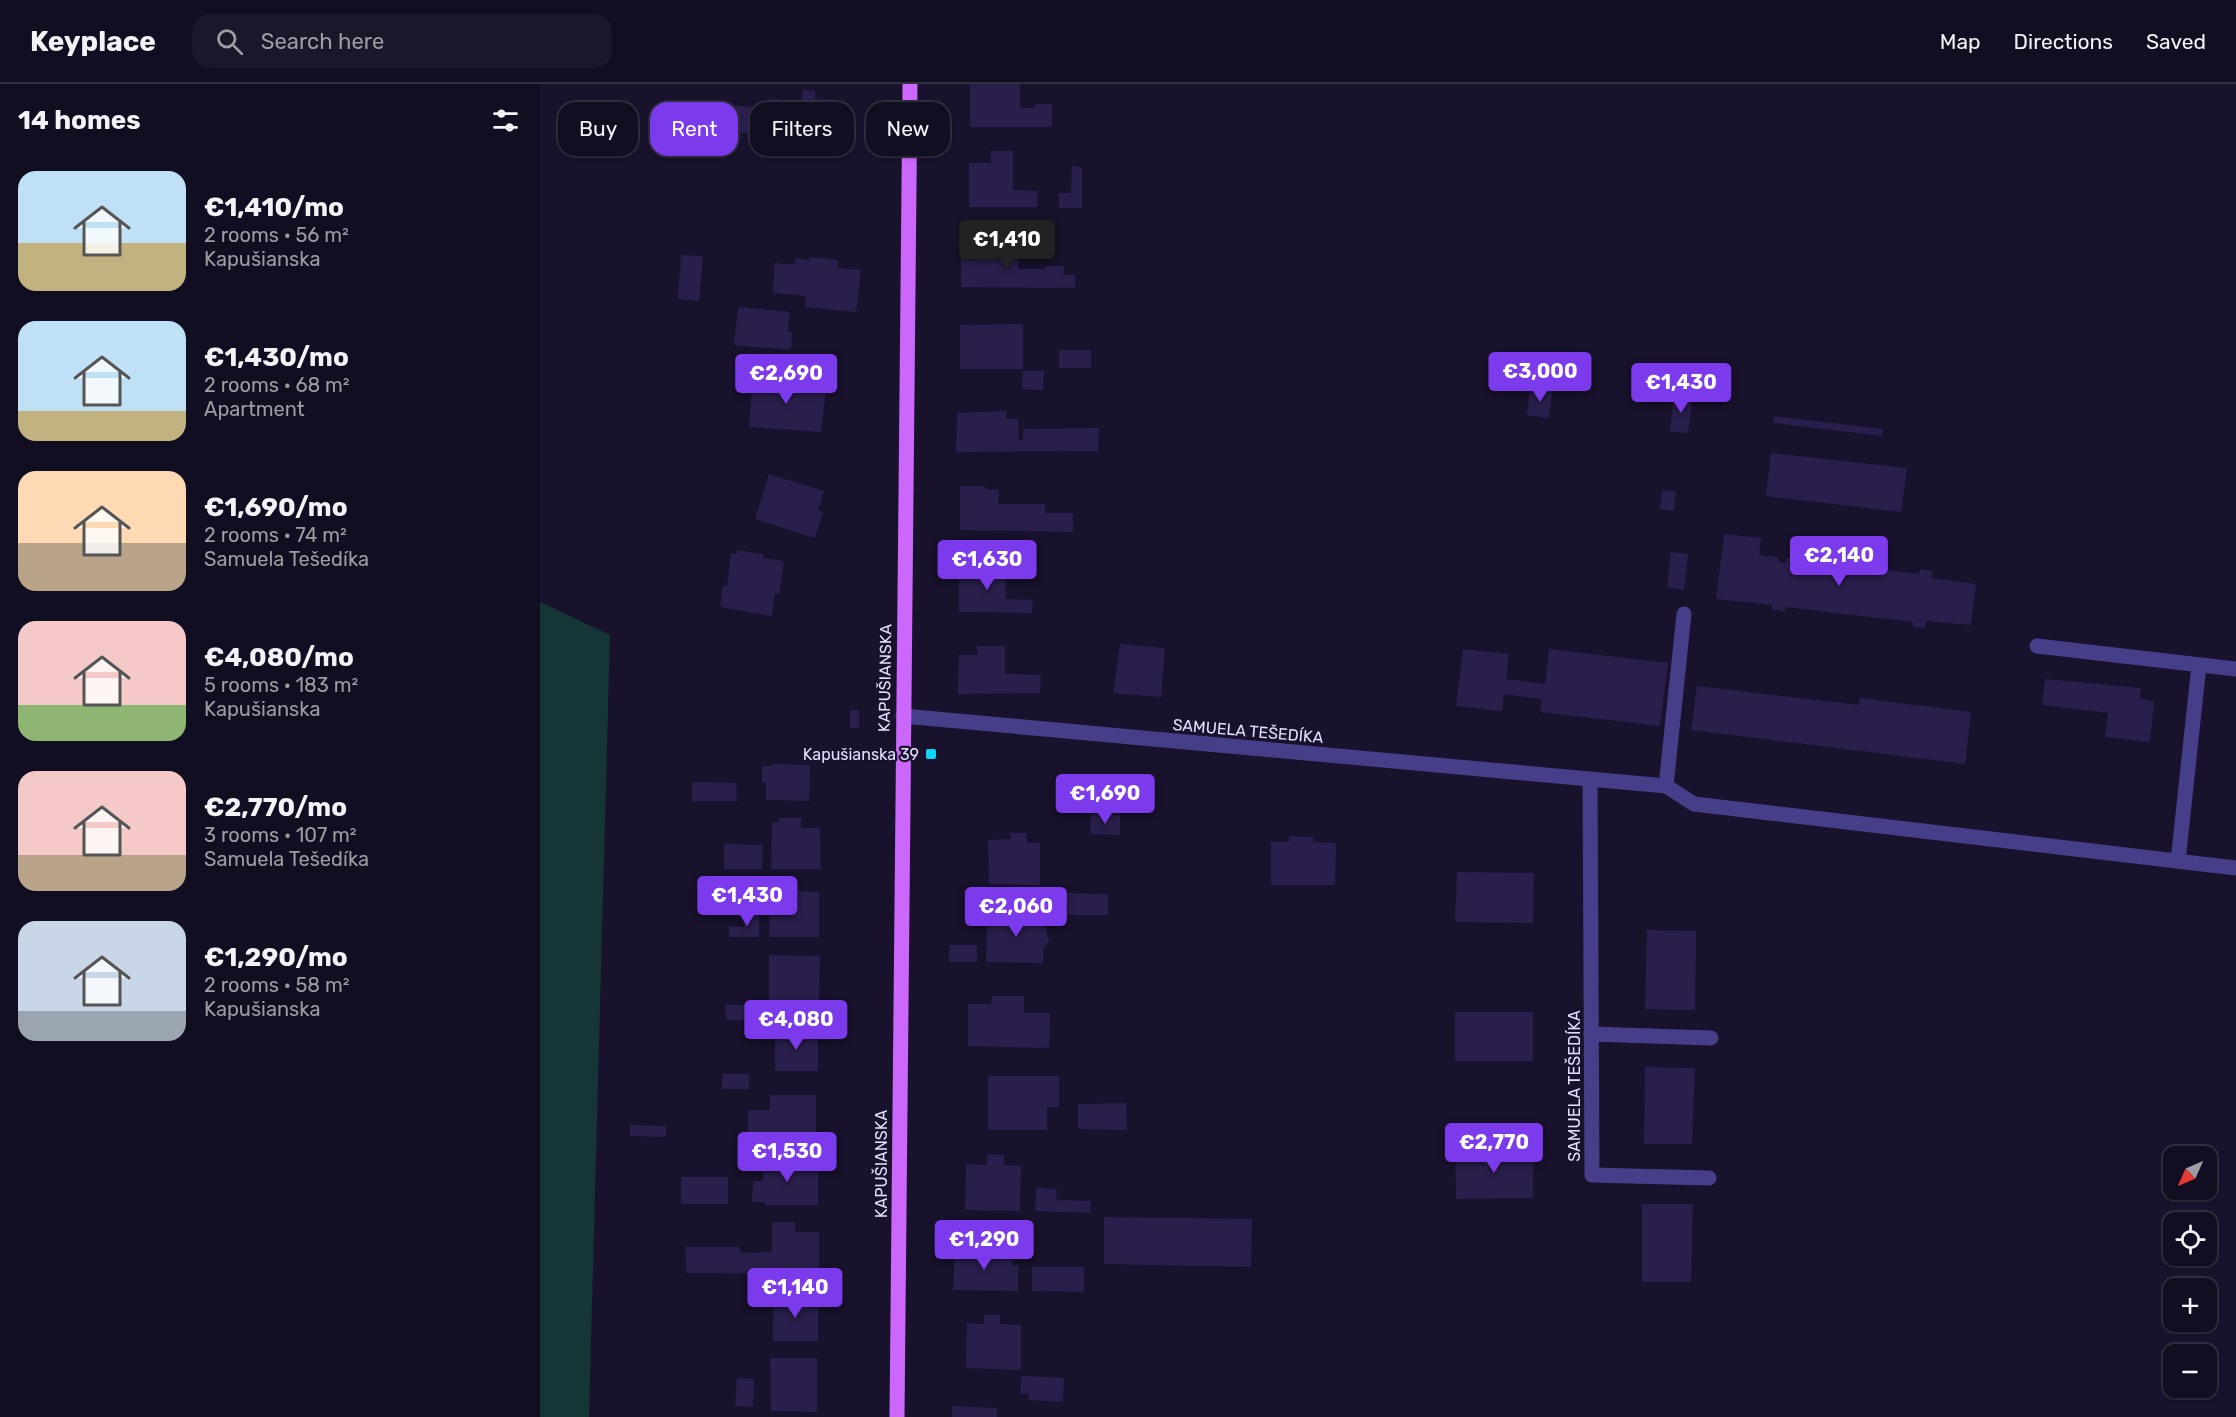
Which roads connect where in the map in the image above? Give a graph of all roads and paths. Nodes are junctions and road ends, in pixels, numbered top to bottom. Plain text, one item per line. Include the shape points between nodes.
1 (910, 84) edge
2 (1684, 614) dead end
3 (2037, 646) dead end
4 (2199, 665) junction
5 (2236, 669) edge
6 (903, 716) junction
7 (1590, 780) junction
8 (1666, 786) junction
9 (2178, 861) junction
10 (2236, 868) edge
11 (1592, 1034) junction
12 (1711, 1038) dead end
13 (1708, 1178) dead end
14 (897, 1417) edge

1 - 6 main road, KAPUŠIANSKA
2 - 8 street
3 - 4 street
4 - 5 street
4 - 9 street
6 - 7 street, SAMUELA TEŠEDÍKA
6 - 14 main road, KAPUŠIANSKA
7 - 8 street, SAMUELA TEŠEDÍKA
7 - 11 street, SAMUELA TEŠEDÍKA
8 - 9 street via 1694,804
9 - 10 street
11 - 12 street
11 - 13 street, SAMUELA TEŠEDÍKA via 1592,1175

